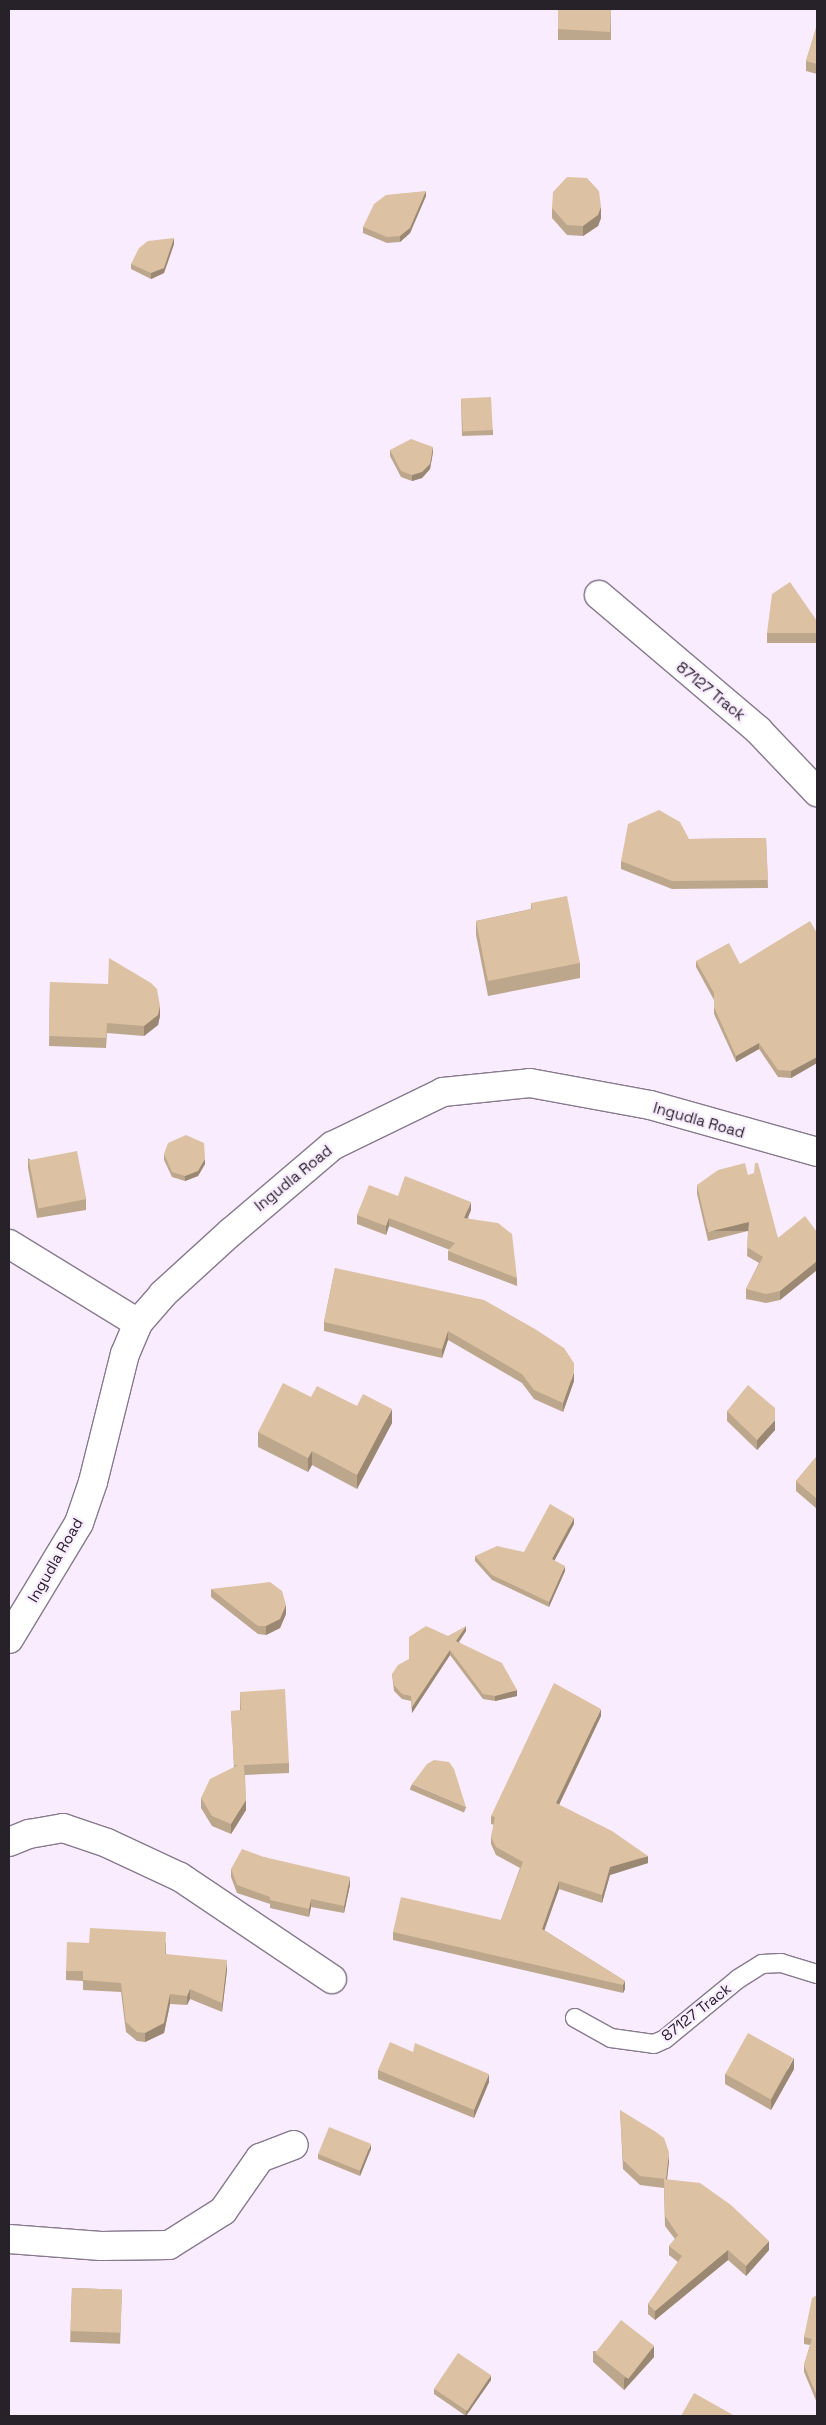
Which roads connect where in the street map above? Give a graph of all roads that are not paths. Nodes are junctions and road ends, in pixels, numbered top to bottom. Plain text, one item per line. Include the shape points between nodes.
1 (599, 595) dead end
2 (817, 792) edge
3 (817, 1152) edge
4 (9, 1244) edge
5 (138, 1323) junction
6 (9, 1639) edge
7 (9, 1842) edge
8 (817, 1974) edge
9 (332, 1979) dead end
10 (575, 2018) dead end
11 (294, 2145) dead end
12 (9, 2240) edge

1 - 2 street, 87127 Track via 758,730
3 - 5 street, Ingudla Road via 650,1105 569,1089 530,1083 443,1092 332,1146 163,1294
4 - 5 street
5 - 6 street, Ingudla Road via 125,1354 93,1482 79,1523
7 - 9 street via 28,1834 63,1828 107,1843 180,1877
8 - 10 lane, 87127 Track via 781,1963 762,1964 738,1979 665,2039 654,2044 611,2038
11 - 12 street via 260,2158 223,2211 169,2245 101,2246

